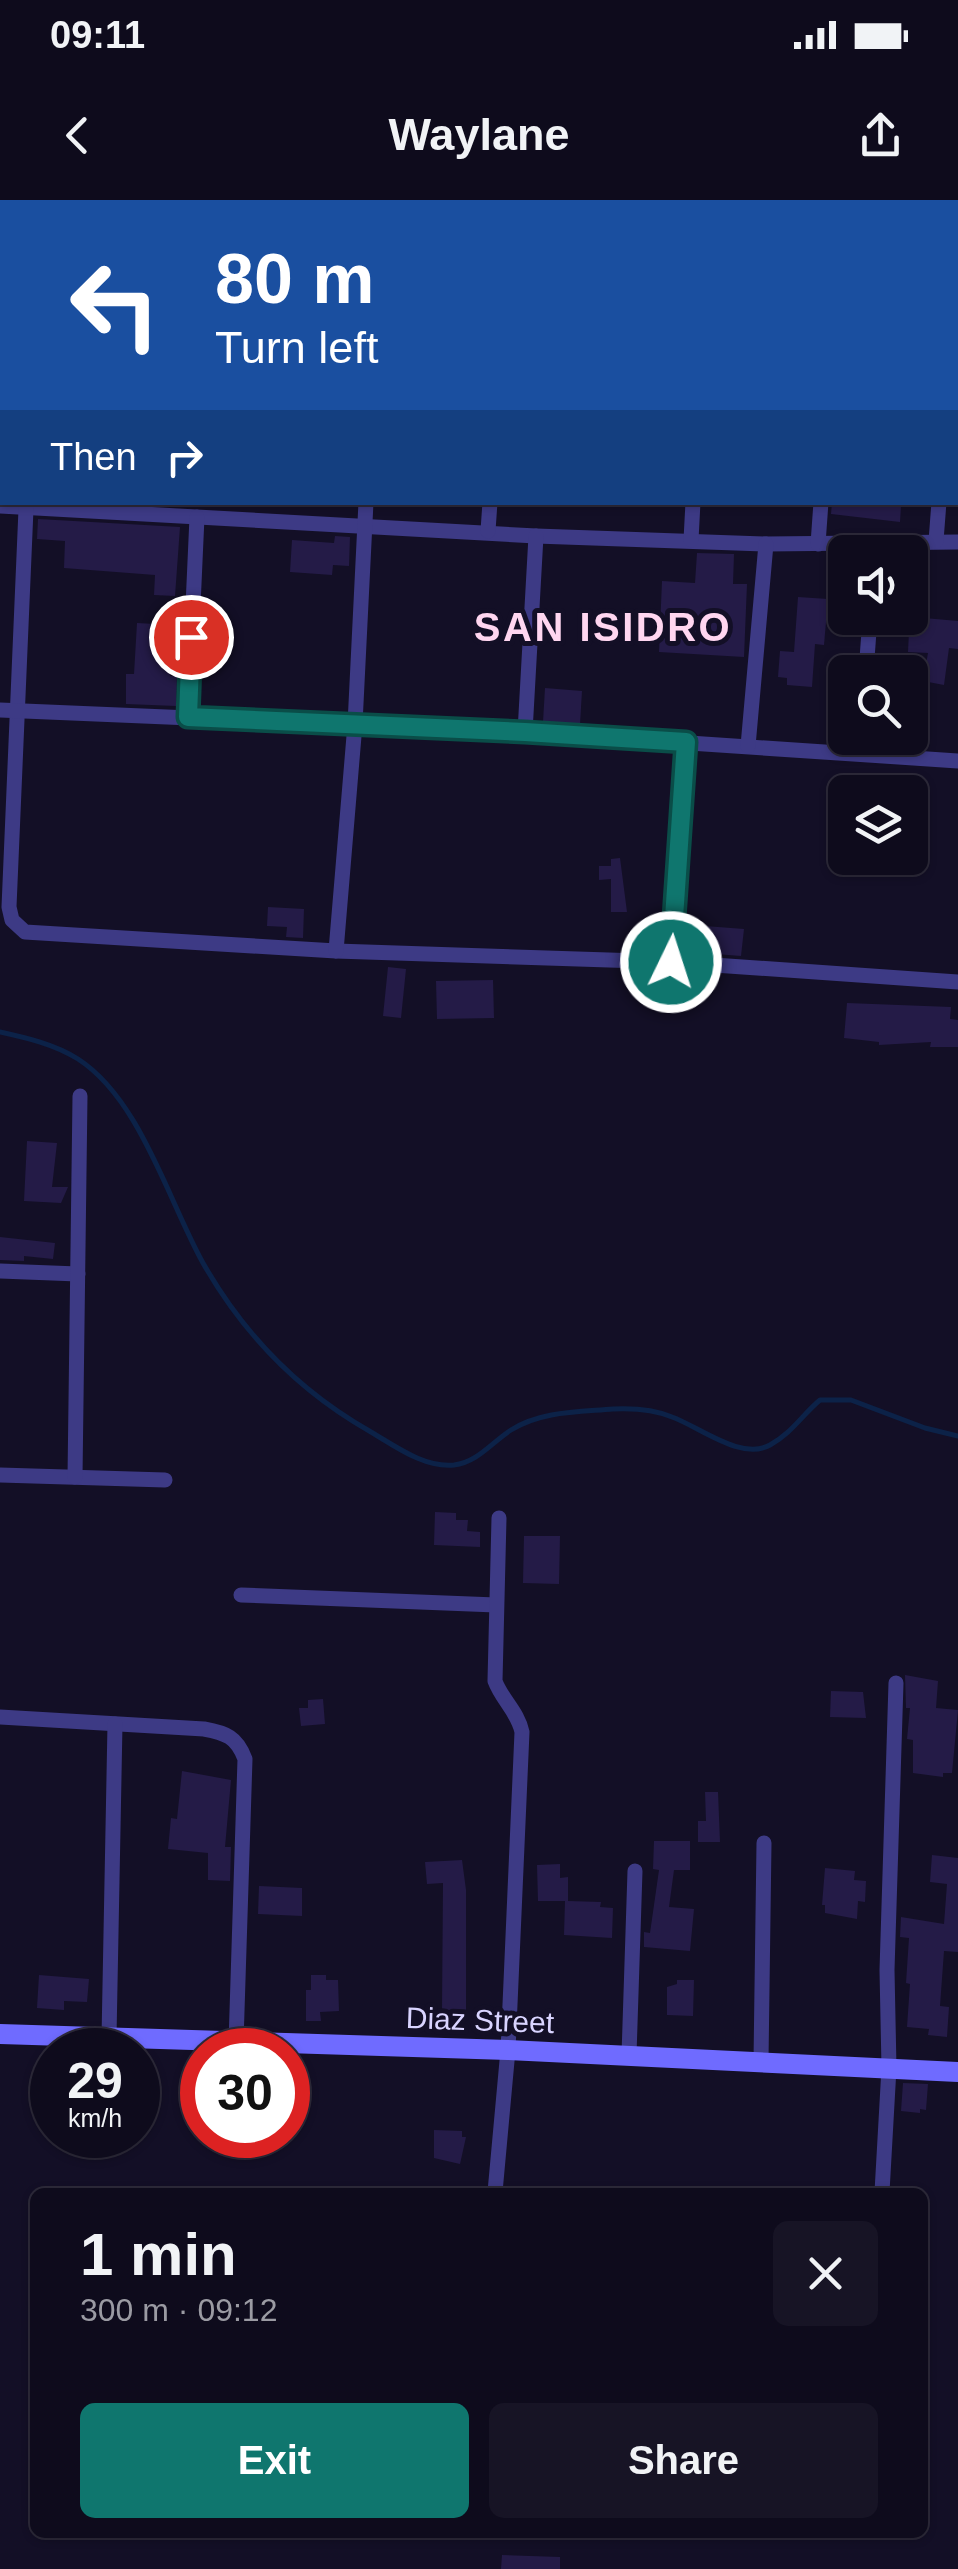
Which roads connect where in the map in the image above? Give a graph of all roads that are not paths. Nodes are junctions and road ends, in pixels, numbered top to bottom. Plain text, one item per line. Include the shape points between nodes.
1 (366, 505) edge
2 (490, 505) edge
3 (693, 505) edge
4 (821, 505) edge
5 (938, 505) edge
6 (0, 506) edge
7 (96, 506) edge
8 (26, 509) junction
9 (238, 511) edge
10 (197, 517) junction
11 (364, 526) junction
12 (488, 532) junction
13 (536, 536) junction
14 (691, 540) junction
15 (936, 541) junction
16 (928, 542) edge
17 (958, 542) edge
18 (766, 544) junction
19 (818, 544) junction
20 (828, 545) edge
21 (8, 710) edge
22 (188, 717) junction
23 (355, 724) junction
24 (525, 732) junction
25 (686, 742) junction
26 (748, 746) junction
27 (861, 756) joint
28 (958, 761) edge
29 (336, 952) junction
30 (671, 962) junction
31 (958, 982) edge
32 (80, 1096) dead end
33 (0, 1271) edge
34 (78, 1274) junction
35 (0, 1475) edge
36 (75, 1477) junction
37 (165, 1480) dead end
38 (499, 1518) dead end
39 (241, 1596) dead end
40 (496, 1605) junction
41 (896, 1683) dead end
42 (0, 1717) edge
43 (114, 1724) junction
44 (764, 1843) dead end
45 (636, 1872) dead end
46 (109, 2028) edge
47 (236, 2028) edge
48 (0, 2034) edge
49 (30, 2035) edge
50 (310, 2045) edge
51 (508, 2050) junction
52 (629, 2056) junction
53 (761, 2061) junction
54 (889, 2068) junction
55 (958, 2072) edge
56 (495, 2188) edge
57 (882, 2188) edge

1 - 11 street
2 - 12 street
3 - 14 street
4 - 19 street
5 - 15 street
6 - 8 street
7 - 8 street
7 - 10 street
8 - 21 street
9 - 10 street
9 - 11 street
10 - 22 street
11 - 12 street
11 - 23 street
12 - 13 street
13 - 14 street
13 - 24 street
14 - 18 street
15 - 16 street
15 - 17 street
18 - 19 street
18 - 26 street
19 - 20 street
21 - 22 street
21 - 29 street via 9,907 18,927 36,934
22 - 23 street
23 - 24 street
23 - 29 street
24 - 25 street
25 - 26 street
25 - 30 street
26 - 27 street
27 - 28 street
29 - 30 street
30 - 31 street
32 - 34 street
33 - 34 street
34 - 36 street
35 - 36 street
36 - 37 street
38 - 40 street
39 - 40 street
40 - 51 street via 495,1681 522,1732
41 - 54 street
42 - 43 street
43 - 46 street
43 - 47 street via 204,1729 240,1744 245,1759
44 - 53 street
45 - 52 street
48 - 49 main road, Diaz Street
50 - 51 main road, Diaz Street
51 - 52 main road, Diaz Street
51 - 56 street
52 - 53 main road, Diaz Street
53 - 54 main road, Diaz Street
54 - 55 main road, Diaz Street
54 - 57 street

